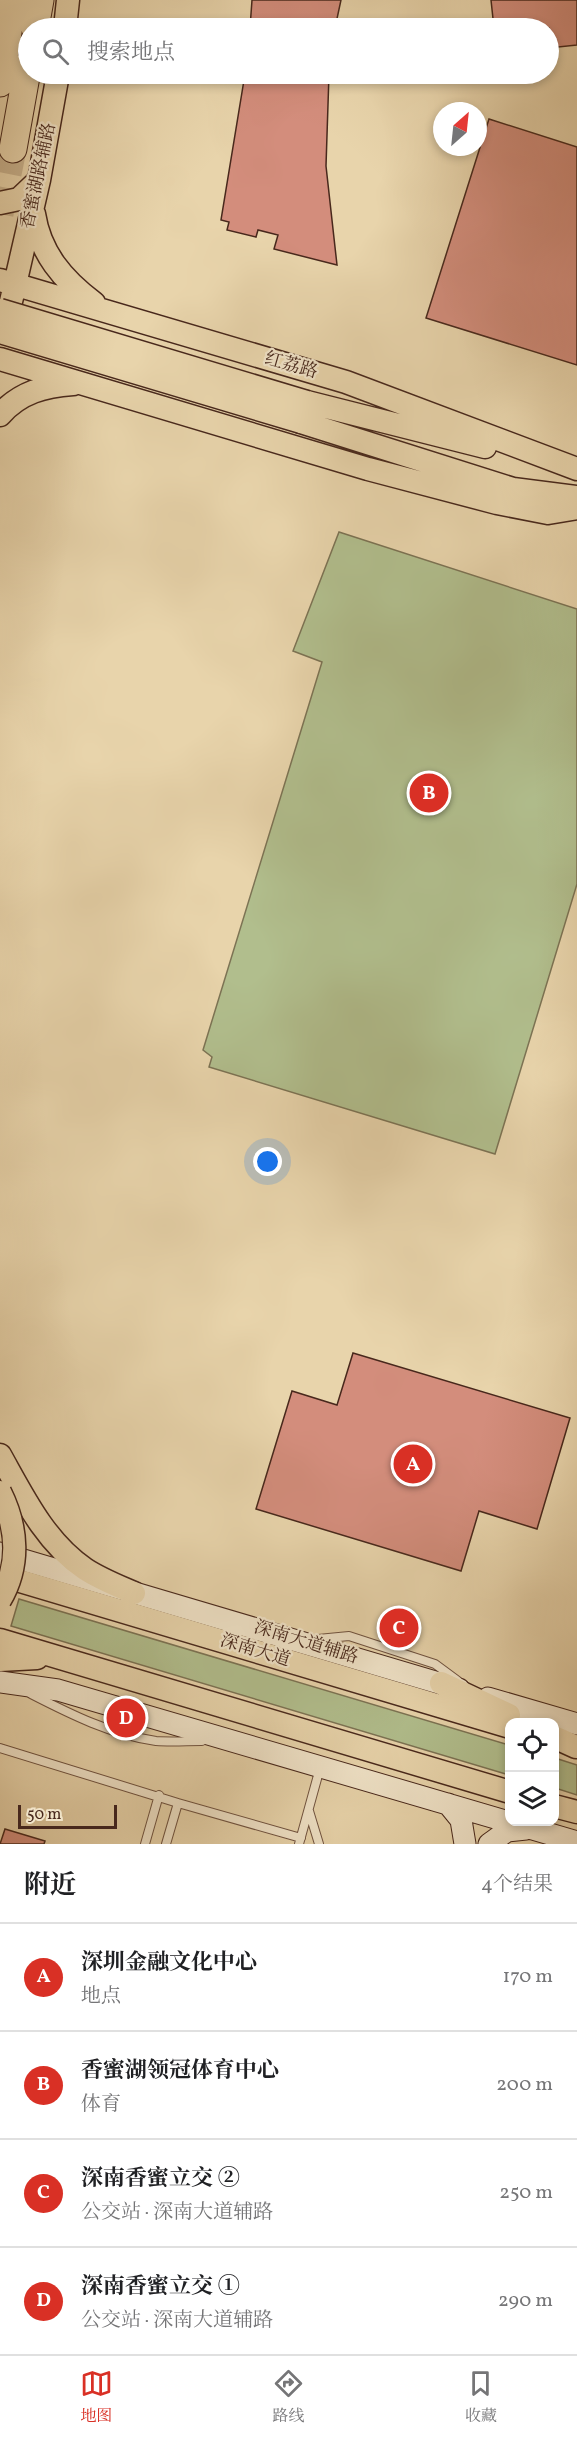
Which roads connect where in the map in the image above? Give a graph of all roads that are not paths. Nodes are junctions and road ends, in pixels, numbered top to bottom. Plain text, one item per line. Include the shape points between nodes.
1 (13, 0) edge
2 (40, 0) edge
3 (68, 0) edge
4 (37, 18) edge
5 (66, 18) edge
6 (0, 83) edge
7 (25, 84) edge
8 (56, 84) edge
9 (13, 149) tunnel mouth
10 (39, 180) junction
11 (0, 203) edge
12 (33, 208) junction
13 (8, 282) edge
14 (0, 310) edge
15 (105, 311) junction
16 (0, 332) edge
17 (0, 348) edge
18 (0, 359) edge
19 (82, 384) junction
20 (304, 412) junction
21 (0, 415) edge
22 (577, 470) edge
23 (577, 497) edge
24 (577, 508) edge
25 (2, 1458) edge
26 (0, 1492) edge
27 (0, 1553) edge
28 (0, 1575) edge
29 (134, 1593) junction
30 (0, 1600) edge
31 (0, 1640) edge
32 (301, 1641) junction
33 (0, 1660) edge
34 (78, 1663) junction
35 (4, 1682) edge
36 (441, 1683) junction
37 (479, 1695) junction
38 (515, 1718) edge
39 (577, 1724) edge
40 (505, 1726) edge
41 (559, 1740) edge
42 (577, 1747) edge
43 (0, 1748) edge
44 (320, 1766) junction
45 (505, 1791) edge
46 (159, 1795) junction
47 (177, 1803) junction
48 (448, 1804) junction
49 (559, 1807) edge
50 (308, 1809) junction
51 (577, 1812) edge
52 (533, 1829) junction
53 (300, 1841) edge
54 (577, 1842) edge
55 (145, 1844) edge
56 (166, 1844) edge
57 (319, 1844) edge
58 (465, 1844) edge
59 (489, 1844) edge

1 - 6 highway
2 - 4 highway
3 - 5 main road
7 - 9 highway
8 - 10 main road, 香蜜湖路辅路
10 - 11 main road via 19,199
10 - 12 main road, 香蜜湖路辅路
12 - 13 main road, 香蜜湖路辅路
12 - 15 main road via 36,229 51,261 79,292
13 - 15 main road, 红荔路
13 - 17 main road, 香蜜湖路辅路
14 - 20 main road, 红荔路, bridge
15 - 19 main road via 86,315 67,340 65,359
15 - 22 main road, 红荔路 via 346,382
16 - 20 main road, 红荔路, bridge
18 - 19 main road
19 - 21 main road via 37,389
19 - 24 main road via 368,470 496,503 548,513
20 - 22 main road, 红荔路
20 - 23 main road, 红荔路 via 513,489
25 - 29 main road via 32,1510 67,1553 84,1569
26 - 30 main road, bridge via 16,1552 8,1586
27 - 29 main road, 深南大道辅路
28 - 40 main road, 深南大道
29 - 32 main road, 深南大道辅路
31 - 34 main road
32 - 36 main road, 深南大道辅路
32 - 37 lane via 349,1636 435,1664
33 - 34 main road via 34,1658
34 - 45 main road
35 - 44 main road via 58,1690
36 - 37 main road, 深南大道辅路
36 - 38 main road
37 - 39 main road, 深南大道辅路
41 - 42 main road
43 - 46 lane
44 - 48 main road
44 - 50 lane
46 - 47 lane
46 - 55 lane
47 - 53 lane
47 - 56 lane
48 - 52 main road
48 - 58 main road via 461,1820
49 - 51 main road
50 - 53 lane
50 - 57 lane
52 - 54 main road
52 - 59 main road via 507,1831

